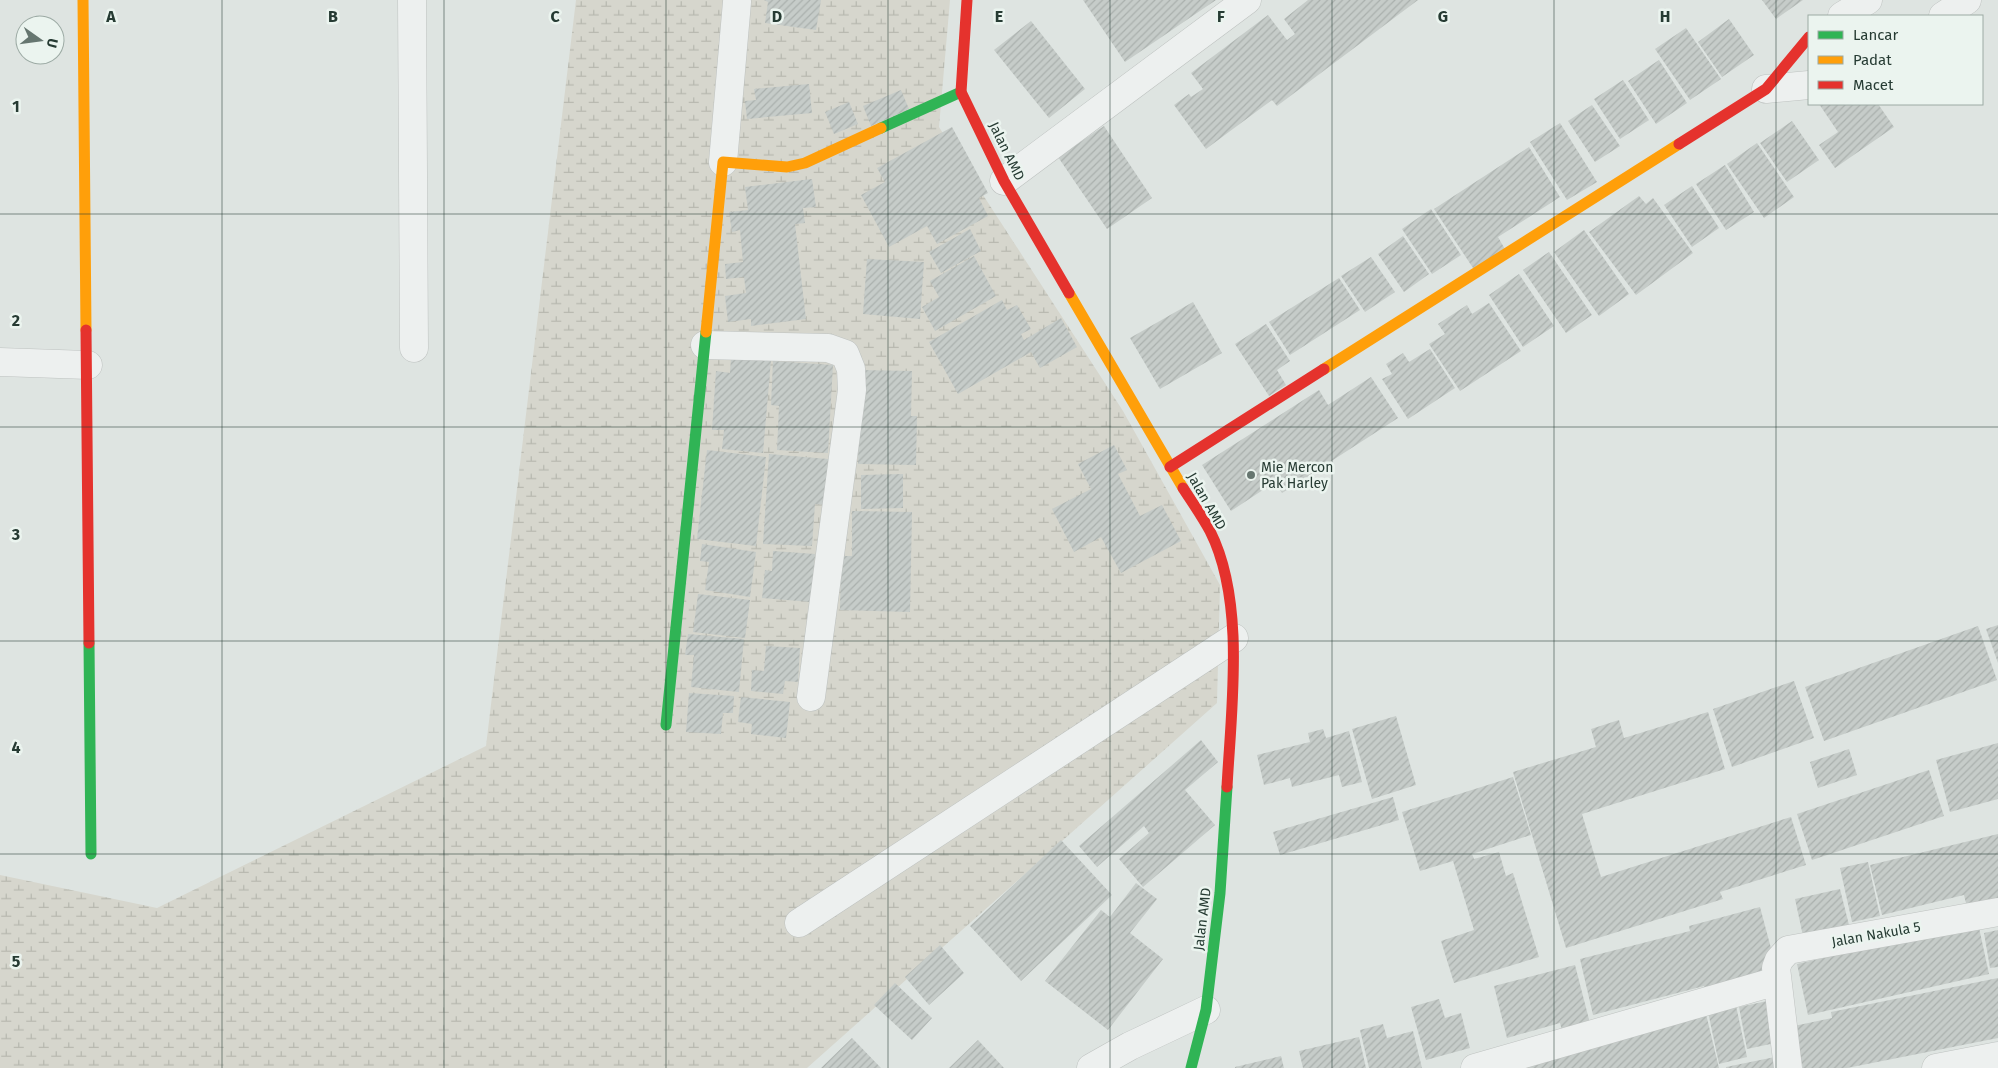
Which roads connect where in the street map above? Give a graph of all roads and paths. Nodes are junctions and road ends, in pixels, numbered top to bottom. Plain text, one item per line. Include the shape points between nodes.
1 (83, 0) edge
2 (412, 0) edge
3 (967, 0) edge
4 (1247, 0) edge
5 (1868, 0) edge
6 (1967, 0) edge
7 (737, 2) dead end
8 (1844, 15) edge
9 (1944, 15) edge
10 (1808, 38) edge
11 (1808, 85) edge
12 (1766, 89) junction
13 (961, 92) junction
14 (723, 162) junction
15 (1004, 180) junction
16 (705, 345) junction
17 (414, 348) dead end
18 (0, 362) edge
19 (88, 365) junction
20 (1170, 467) junction
21 (1234, 638) junction
22 (811, 697) dead end
23 (666, 725) dead end
24 (91, 854) dead end
25 (1998, 912) edge
26 (799, 923) dead end
27 (1777, 981) junction
28 (1206, 1010) junction
29 (1998, 1056) edge
30 (1091, 1068) edge
31 (1191, 1068) edge
32 (1475, 1068) edge
33 (1788, 1068) edge
34 (1936, 1068) edge

1 - 19 street
2 - 17 street
3 - 13 street, Jalan AMD
4 - 15 street
5 - 8 street
6 - 9 street
7 - 14 street
10 - 12 street
11 - 12 street
12 - 20 street
13 - 14 street via 805,163 787,167
13 - 15 street, Jalan AMD
14 - 16 street
15 - 20 street, Jalan AMD
16 - 22 street via 828,348 845,354 851,369 852,390
16 - 23 street
18 - 19 street
19 - 24 street
20 - 21 street, Jalan AMD via 1210,531 1220,558
21 - 26 street
21 - 28 street, Jalan AMD via 1220,893
25 - 27 street, Jalan Nakula 5 via 1788,950 1778,960
27 - 32 street
27 - 33 street, Jalan Nakula 5
28 - 30 street
28 - 31 street, Jalan AMD
29 - 34 street

